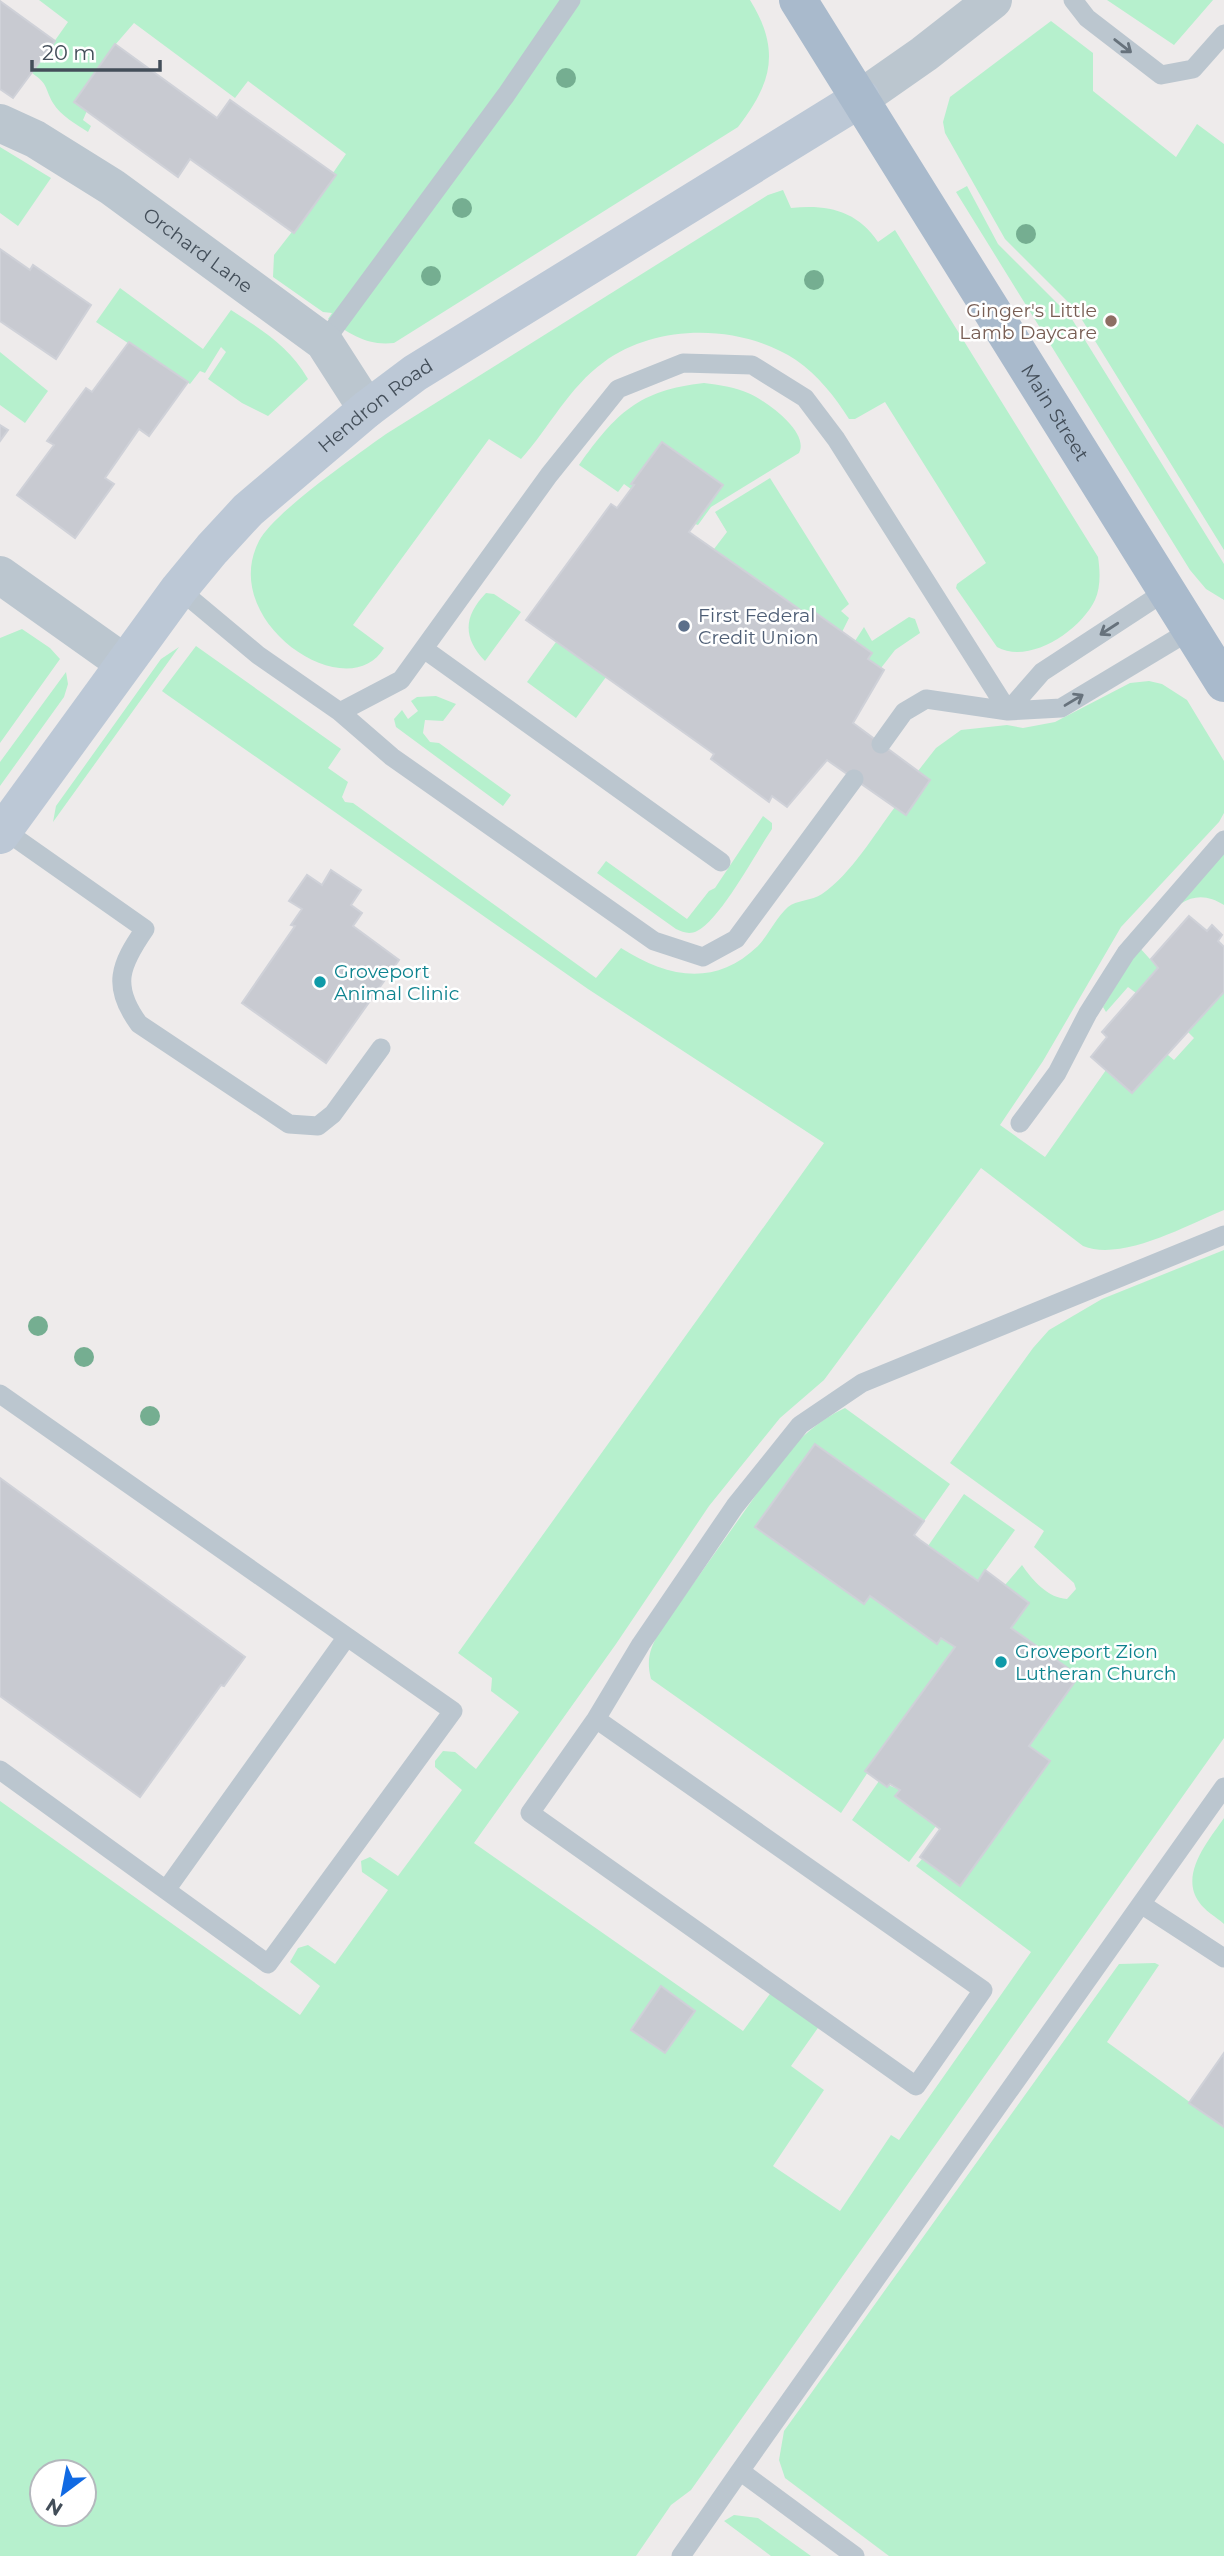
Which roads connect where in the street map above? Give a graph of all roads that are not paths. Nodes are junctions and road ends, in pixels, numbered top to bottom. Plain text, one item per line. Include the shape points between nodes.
1 (571, 0) edge
2 (798, 0) edge
3 (993, 0) edge
4 (1073, 0) edge
5 (1224, 34) edge
6 (861, 98) junction
7 (0, 123) edge
8 (324, 342) junction
9 (367, 409) junction
10 (0, 575) edge
11 (179, 589) junction
12 (1166, 592) junction
13 (1206, 641) edge
14 (424, 649) junction
15 (124, 663) junction
16 (1224, 683) edge
17 (1008, 711) junction
18 (340, 712) junction
19 (881, 744) dead end
20 (854, 779) dead end
21 (2, 833) edge
22 (1224, 840) edge
23 (721, 862) dead end
24 (381, 1048) dead end
25 (1020, 1123) dead end
26 (1224, 1235) edge
27 (0, 1394) edge
28 (346, 1638) junction
29 (596, 1719) junction
30 (0, 1770) edge
31 (1224, 1787) edge
32 (166, 1890) junction
33 (1141, 1904) junction
34 (1224, 1958) edge
35 (740, 2471) junction
36 (681, 2556) edge
37 (855, 2556) edge

1 - 8 lane
2 - 6 main road, Main Street
3 - 6 street
4 -> 5 lane via 1087,18 1161,75 1193,69
6 - 9 street, Hendron Road via 427,365
6 - 12 main road, Main Street
7 - 8 street, Orchard Lane via 35,139 111,187
8 - 9 street, Orchard Lane
9 - 11 street, Hendron Road via 248,510
10 - 15 street
11 - 15 street, Hendron Road
11 - 18 lane via 258,655
12 - 13 main road, Main Street
12 -> 17 lane via 1042,672
13 - 16 main road, Main Street
17 -> 13 lane via 1061,708
14 - 17 lane via 618,388 683,363 752,365 804,398 836,439
14 - 18 lane via 401,680
14 - 23 lane
15 - 21 street, Hendron Road
17 - 19 lane via 926,699 904,712
18 - 20 lane via 392,757 654,941 703,957 736,939
21 - 24 lane via 145,929 121,970 126,1007 139,1024 289,1124 318,1126 333,1114
22 - 25 lane via 1126,953 1057,1073
26 - 29 lane via 862,1383 800,1425 735,1506
27 - 28 lane
28 - 32 lane
28 - 32 lane via 453,1711 268,1964
29 - 29 lane via 530,1813 916,2086 983,1990
30 - 32 lane
31 - 33 lane
33 - 34 lane
33 - 35 lane
35 - 36 lane
35 - 37 lane

